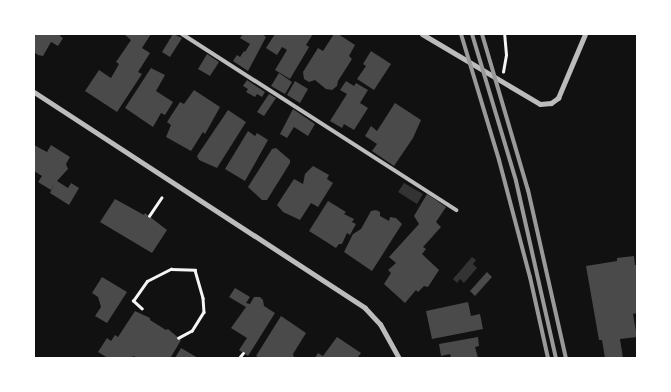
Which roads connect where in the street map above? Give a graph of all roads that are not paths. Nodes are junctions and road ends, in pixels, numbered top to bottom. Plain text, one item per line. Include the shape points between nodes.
1 (182, 34) edge
2 (422, 34) edge
3 (585, 34) edge
4 (34, 92) edge
5 (456, 210) dead end
6 (399, 358) edge

1 - 5 lane
2 - 3 street via 540,104 552,103 561,92
4 - 6 street via 362,306 380,324

